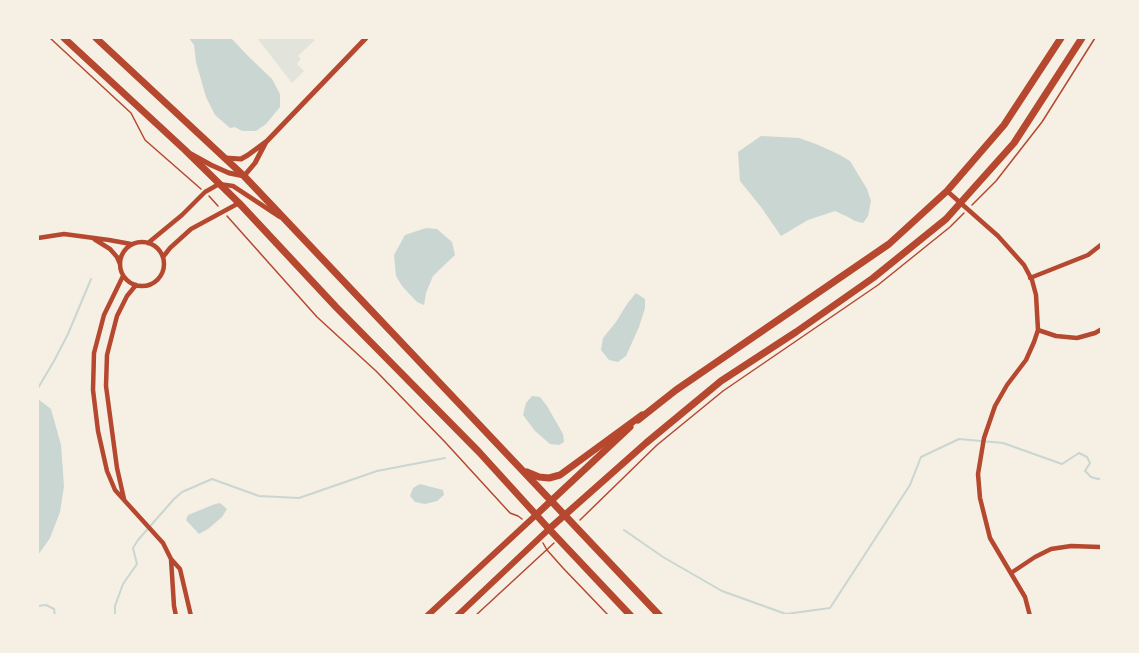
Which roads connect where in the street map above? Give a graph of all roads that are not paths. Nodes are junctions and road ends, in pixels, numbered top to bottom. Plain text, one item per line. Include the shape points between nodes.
1 (64, 38) edge
2 (96, 38) edge
3 (366, 38) edge
4 (1061, 38) edge
5 (1082, 38) edge
6 (267, 141) junction
7 (185, 150) junction
8 (226, 158) junction
9 (244, 176) junction
10 (219, 184) junction
11 (947, 191) junction
12 (239, 203) junction
13 (960, 203) junction
14 (288, 222) junction
15 (38, 238) edge
16 (92, 238) junction
17 (148, 243) junction
18 (131, 244) junction
19 (1101, 244) edge
20 (163, 257) junction
21 (120, 264) junction
22 (123, 276) junction
23 (1030, 278) junction
24 (136, 285) junction
25 (1101, 329) edge
26 (1038, 330) junction
27 (642, 416) junction
28 (524, 471) junction
29 (124, 499) junction
30 (552, 500) junction
31 (537, 514) junction
32 (565, 516) junction
33 (549, 530) junction
34 (1100, 548) dead end
35 (171, 559) junction
36 (1011, 573) junction
37 (176, 615) edge
38 (191, 615) edge
39 (427, 615) edge
40 (457, 615) edge
41 (631, 615) edge
42 (660, 615) edge
43 (1030, 615) edge

1 - 7 main road
2 - 8 main road
3 - 6 street
4 - 11 main road via 1004,124
5 - 13 main road via 1014,143
6 - 8 street via 241,159
6 - 9 street
7 - 9 street via 229,173
7 - 10 main road
8 - 9 main road
9 - 14 main road
10 - 12 main road
10 - 14 street via 233,186
10 - 17 street
11 - 13 street
11 - 27 main road via 889,244
12 - 20 street via 191,229
12 - 31 main road
13 - 23 street via 998,236 1024,265
13 - 32 main road via 873,278 721,381
14 - 28 main road
15 - 16 street via 64,234
16 - 18 street
16 - 21 street via 110,249
17 - 18 street
17 - 20 street
18 - 21 street
19 - 23 street via 1088,255
20 - 24 street via 160,277 149,285
21 - 22 street
22 - 24 street
22 - 29 street via 104,315 94,353 93,390 107,471 115,490
23 - 26 street via 1036,295
24 - 29 street via 117,316 107,355 106,386
25 - 26 street via 1077,338
26 - 36 street via 1026,360 995,406 978,474 990,538
27 - 28 main road via 560,475 539,477
27 - 30 main road
28 - 30 main road
29 - 35 street via 163,543
30 - 31 main road
30 - 32 main road
31 - 33 main road
31 - 39 main road
32 - 33 main road
32 - 42 main road
33 - 40 main road
33 - 41 main road
34 - 36 street via 1051,549
35 - 37 street
35 - 38 street via 180,569
36 - 43 street

